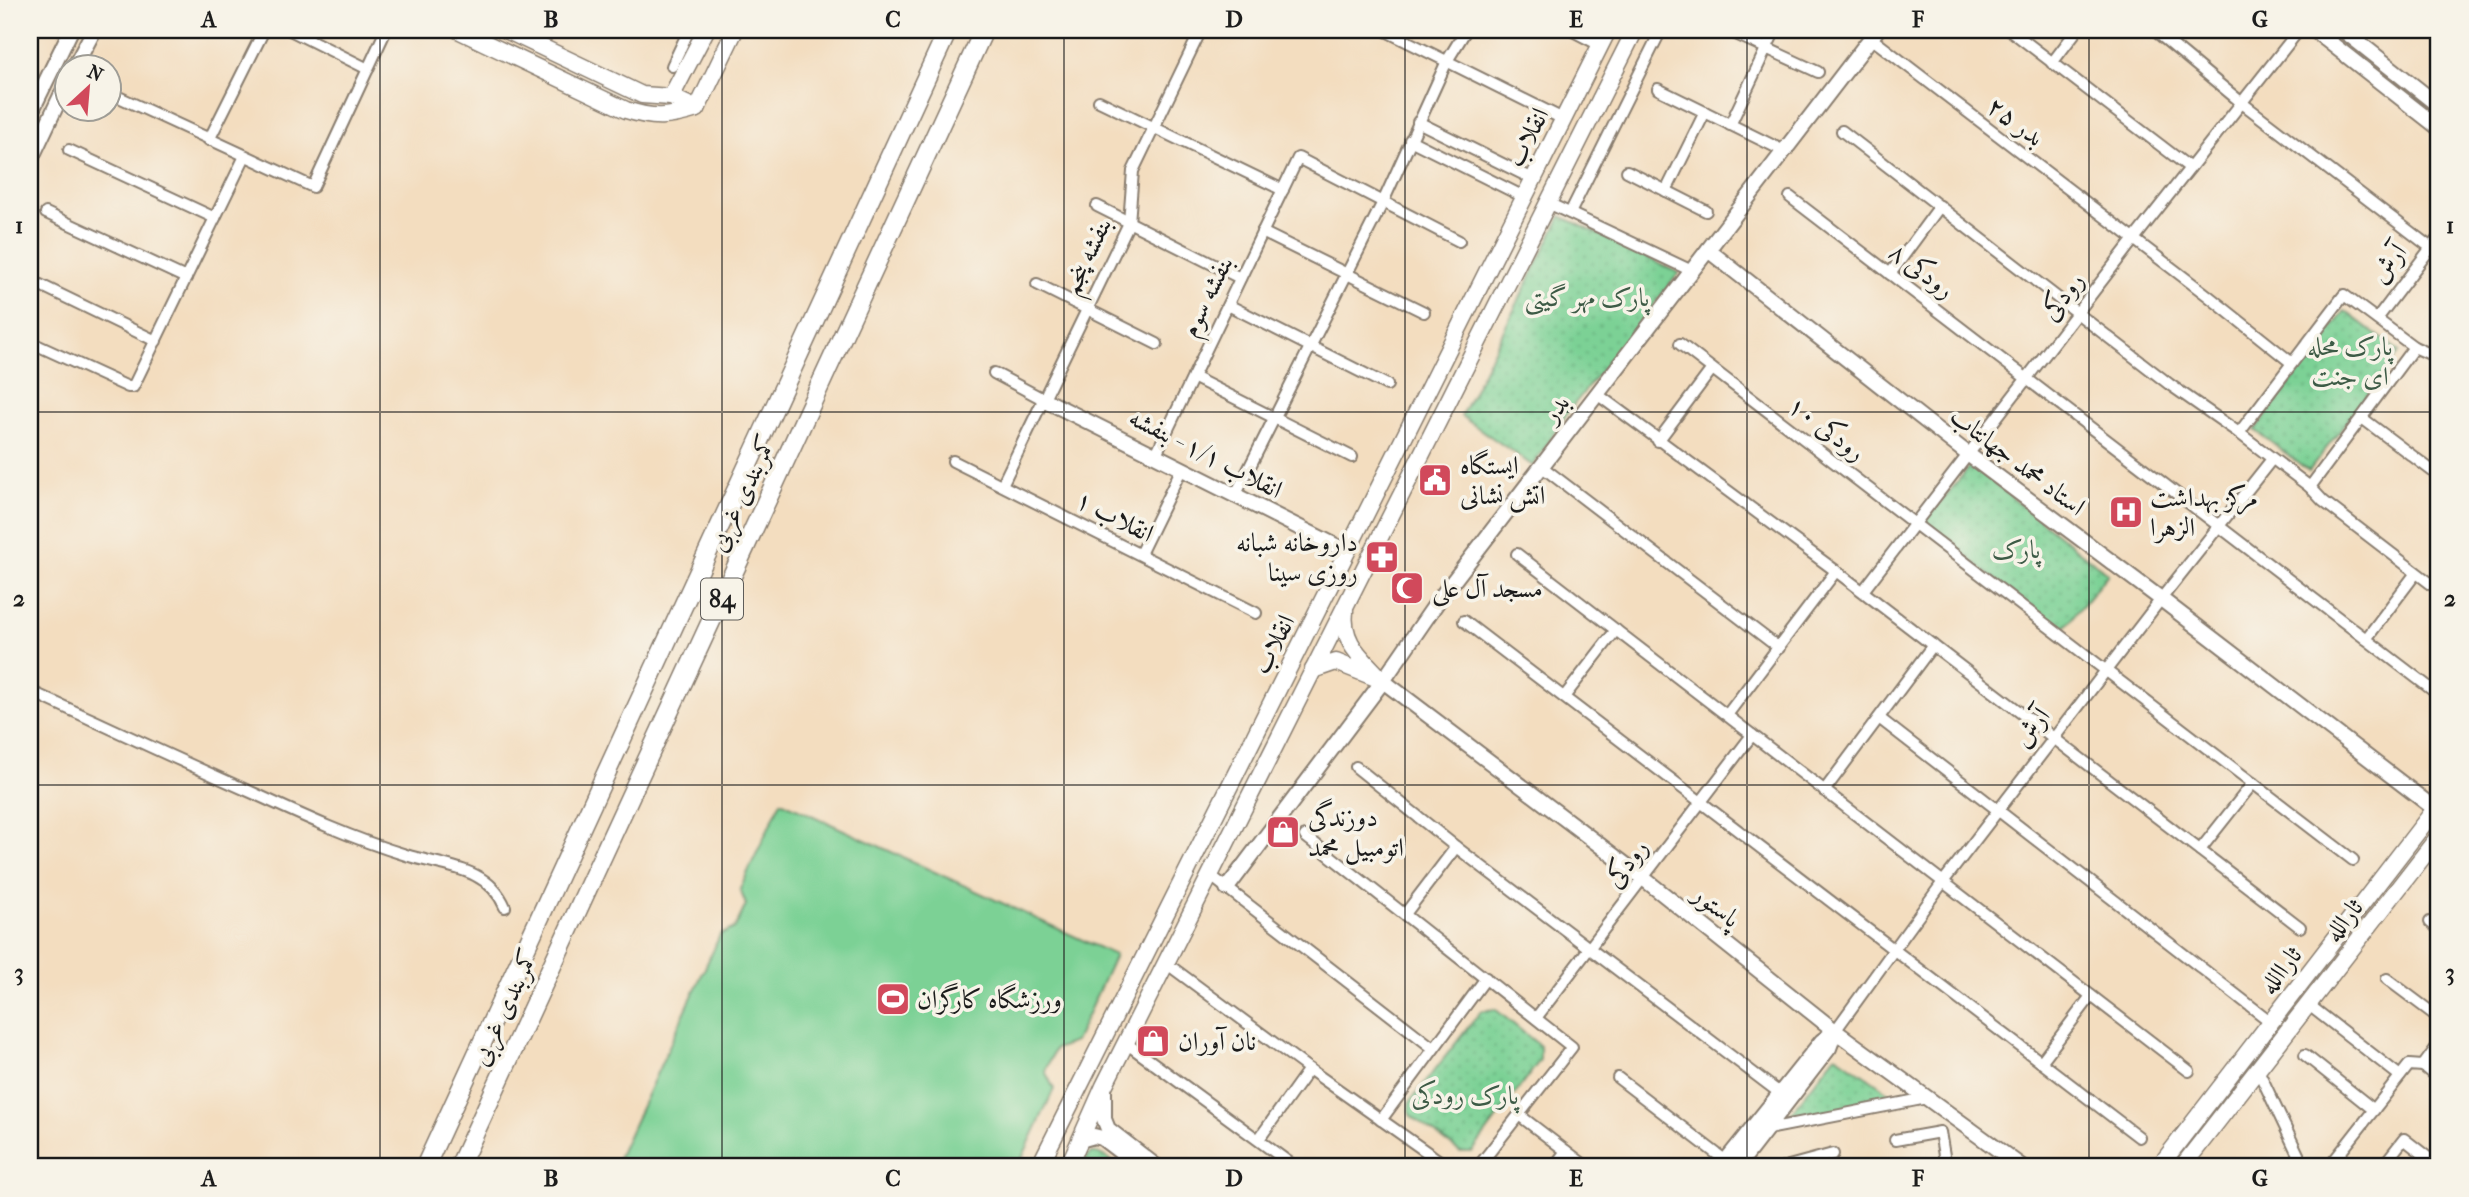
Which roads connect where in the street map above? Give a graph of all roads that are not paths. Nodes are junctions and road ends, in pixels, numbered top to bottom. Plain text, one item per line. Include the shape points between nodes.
1 (71, 30) edge
2 (94, 30) edge
3 (264, 30) edge
4 (290, 30) edge
5 (386, 30) edge
6 (458, 30) edge
7 (506, 30) edge
8 (689, 30) edge
9 (706, 30) edge
10 (735, 30) edge
11 (948, 30) edge
12 (984, 30) edge
13 (1201, 30) edge
14 (1384, 30) edge
15 (1466, 30) edge
16 (1571, 30) edge
17 (1635, 30) edge
18 (1661, 30) edge
19 (1727, 30) edge
20 (1775, 30) edge
21 (2010, 30) edge
22 (2077, 30) edge
23 (2154, 30) edge
24 (2300, 30) edge
25 (2314, 30) edge
26 (2343, 30) edge
27 (1874, 34) edge
28 (1604, 37) edge
29 (1766, 48) junction
30 (82, 52) edge
31 (2371, 53) junction
32 (1447, 61) junction
33 (2052, 63) junction
34 (672, 65) dead end
35 (2360, 67) junction
36 (368, 69) junction
37 (1818, 72) dead end
38 (1583, 81) junction
39 (1658, 89) dead end
40 (1604, 92) junction
41 (671, 97) junction
42 (122, 99) edge
43 (1099, 101) dead end
44 (2242, 103) junction
45 (2439, 106) edge
46 (696, 109) junction
47 (1705, 112) junction
48 (30, 114) edge
49 (52, 115) edge
50 (1563, 119) junction
51 (1418, 122) junction
52 (1730, 125) junction
53 (1153, 127) junction
54 (2439, 128) edge
55 (1842, 131) dead end
56 (209, 140) junction
57 (1410, 140) junction
58 (69, 150) dead end
59 (1784, 151) junction
60 (245, 156) junction
61 (30, 161) edge
62 (2190, 168) junction
63 (1627, 171) dead end
64 (1533, 179) junction
65 (1283, 190) junction
66 (1666, 191) junction
67 (1524, 197) junction
68 (1790, 197) dead end
69 (1383, 202) junction
70 (1548, 203) junction
71 (1097, 206) dead end
72 (1940, 206) junction
73 (1706, 211) dead end
74 (46, 212) dead end
75 (1570, 213) junction
76 (215, 218) junction
77 (1129, 223) junction
78 (1262, 232) junction
79 (2439, 237) edge
80 (2134, 239) junction
81 (1459, 240) dead end
82 (1708, 250) junction
83 (2435, 251) edge
84 (1692, 271) junction
85 (1347, 273) junction
86 (1890, 274) junction
87 (186, 278) junction
88 (1240, 278) junction
89 (30, 280) edge
90 (1037, 284) dead end
91 (1228, 305) junction
92 (1086, 308) junction
93 (1424, 312) dead end
94 (2078, 312) junction
95 (2377, 319) junction
96 (156, 341) junction
97 (30, 342) edge
98 (1157, 344) dead end
99 (1680, 344) dead end
100 (1310, 346) junction
101 (2414, 347) junction
102 (2439, 361) edge
103 (2292, 363) junction
104 (1712, 369) junction
105 (994, 373) dead end
106 (1193, 377) junction
107 (2027, 379) junction
108 (1387, 385) dead end
109 (1597, 394) junction
110 (1044, 398) junction
111 (1274, 418) junction
112 (2362, 418) junction
113 (2239, 433) junction
114 (1658, 441) junction
115 (1156, 454) junction
116 (1969, 455) junction
117 (1352, 457) dead end
118 (2272, 458) junction
119 (953, 461) dead end
120 (1541, 466) junction
121 (1182, 468) junction
122 (2439, 476) edge
123 (1002, 485) junction
124 (2310, 487) junction
125 (1235, 495) junction
126 (1915, 524) junction
127 (2220, 526) junction
128 (1346, 551) junction
129 (1140, 554) junction
130 (1517, 554) dead end
131 (1836, 571) junction
132 (2416, 573) junction
133 (2439, 590) edge
134 (1863, 591) junction
135 (2161, 599) junction
136 (1345, 606) junction
137 (1256, 613) dead end
138 (1464, 621) dead end
139 (1616, 630) junction
140 (2366, 639) junction
141 (1933, 645) junction
142 (1779, 648) junction
143 (1313, 670) junction
144 (2106, 670) junction
145 (1383, 681) junction
146 (30, 691) edge
147 (2439, 695) edge
148 (1564, 697) junction
149 (1727, 715) junction
150 (1879, 718) junction
151 (1752, 735) junction
152 (2054, 738) junction
153 (1356, 767) dead end
154 (2253, 783) junction
155 (1824, 791) junction
156 (1701, 802) junction
157 (2438, 809) edge
158 (1998, 810) junction
159 (1304, 836) dead end
160 (2439, 836) edge
161 (1456, 847) junction
162 (2200, 850) junction
163 (2353, 860) dead end
164 (1210, 875) junction
165 (1643, 878) junction
166 (1942, 882) junction
167 (1227, 888) junction
168 (505, 907) dead end
169 (1405, 914) junction
170 (2300, 927) dead end
171 (1590, 947) junction
172 (1894, 949) junction
173 (1166, 963) junction
174 (1486, 978) junction
175 (2387, 979) dead end
176 (2091, 996) junction
177 (2308, 1005) junction
178 (1536, 1018) junction
179 (2439, 1018) edge
180 (2271, 1022) junction
181 (1835, 1031) junction
182 (1126, 1043) junction
183 (2439, 1044) edge
184 (1433, 1048) junction
185 (2305, 1055) dead end
186 (2041, 1062) junction
187 (2423, 1066) junction
188 (1309, 1069) junction
189 (2258, 1070) junction
190 (2189, 1071) dead end
191 (2400, 1076) junction
192 (1618, 1078) dead end
193 (2439, 1079) edge
194 (1104, 1086) junction
195 (1781, 1094) junction
196 (1927, 1098) junction
197 (2374, 1110) junction
198 (1519, 1115) junction
199 (1381, 1119) junction
200 (1768, 1129) junction
201 (2138, 1137) dead end
202 (1259, 1139) junction
203 (1080, 1140) junction
204 (1895, 1140) dead end
205 (1566, 1151) junction
206 (1430, 1154) junction
207 (1833, 1154) dead end
208 (2431, 1160) dead end
209 (1728, 1165) edge
210 (425, 1167) edge
211 (459, 1167) edge
212 (1039, 1167) edge
213 (1068, 1167) edge
214 (1140, 1167) edge
215 (1157, 1167) edge
216 (1295, 1167) edge
217 (1421, 1167) edge
218 (1448, 1167) edge
219 (1478, 1167) edge
220 (1554, 1167) edge
221 (1587, 1167) edge
222 (1787, 1167) edge
223 (1946, 1167) edge
224 (2022, 1167) edge
225 (2159, 1167) edge
226 (2182, 1167) edge
227 (2304, 1167) edge
228 (2329, 1167) edge
229 (2382, 1167) edge

1 - 48 street
2 - 30 street
3 - 56 street
4 - 36 street
5 - 36 street
6 - 46 main road via 626,110 648,117
7 - 41 main road via 642,95
8 - 34 street
9 - 41 main road
10 - 46 main road
11 - 210 highway, کمربندی غربی / 84
12 - 211 highway, کمربندی غربی / 84
13 - 53 street, بنفشه پنجم
14 - 32 street
15 - 32 street
16 - 28 street
17 - 40 main road, انقلاب
18 - 75 street
19 - 29 street
20 - 29 street
21 - 33 street
22 - 33 street
23 - 44 street
24 - 44 street, رودکی
25 - 35 street
26 - 31 street
27 - 59 street, بدر
27 - 80 street, بدر ۲۵
28 - 38 main road, انقلاب
29 - 37 street
29 - 52 street
31 - 35 street
31 - 45 street
32 - 50 street
32 - 51 street
33 - 62 street
35 - 54 street
36 - 60 street via 313,187
38 - 40 main road
38 - 50 main road, انقلاب
39 - 47 street
40 - 70 main road, انقلاب
41 - 46 main road
42 - 56 street
43 - 53 street
44 - 62 street, رودکی
44 - 83 street
47 - 52 street
47 - 66 street
49 - 61 street
50 - 64 main road, انقلاب
51 - 57 street
51 - 64 street
52 - 59 street
53 - 65 street
53 - 77 street, بنفشه پنجم via 1133,171
55 - 72 street
56 - 60 street
57 - 67 street
57 - 69 street
58 - 76 street
59 - 82 street, بدر
60 - 76 street
62 - 80 street, رودکی
63 - 66 street
64 - 67 main road, انقلاب
65 - 69 street, بنفشه سوم via 1298,158
65 - 78 street, بنفشه سوم
66 - 73 street
67 - 128 main road, انقلاب
68 - 86 street, رودکی ۸
69 - 81 street
69 - 85 street
70 - 75 street
70 - 136 main road, انقلاب
71 - 77 street
72 - 86 street
72 - 94 street
74 - 87 street
75 - 84 street
76 - 87 street
77 - 88 street
77 - 92 street, بنفشه پنجم
78 - 85 street
78 - 88 street, بنفشه سوم
79 - 83 street, آرش
80 - 94 street, رودکی
80 - 103 street, بدر ۲۵
82 - 84 street, بدر
82 - 116 street, استاد محمد جهانتاب
83 - 95 street, آرش
84 - 109 street, بدر
85 - 93 street
85 - 100 street
86 - 107 street, رودکی ۸
87 - 96 street
88 - 91 street, بنفشه سوم
89 - 96 street
90 - 92 street
91 - 100 street
91 - 106 street, بنفشه سوم
92 - 98 street
92 - 110 street, بنفشه پنجم
94 - 107 street, رودکی
94 - 113 street
95 - 101 street
95 - 103 street via 2344,295
96 - 97 street via 133,387
99 - 104 street, رودکی ۱۰
100 - 108 street
100 - 111 street
101 - 102 street
101 - 112 street
103 - 113 street
104 - 114 street
104 - 126 street, رودکی ۱۰
105 - 110 street
106 - 111 street
106 - 115 street, بنفشه سوم
107 - 116 street, رودکی
107 - 127 street, رودکی ۸
109 - 114 street
109 - 120 street, بدر
110 - 115 street, انقلاب ۱/۱ - بنفشه
110 - 123 street, بنفشه پنجم
111 - 117 street
111 - 125 street
112 - 122 street
112 - 124 street
113 - 118 street
114 - 131 street
115 - 121 street, انقلاب ۱/۱ - بنفشه
116 - 126 street, رودکی
116 - 135 street, استاد محمد جهانتاب
118 - 124 street
118 - 127 street, آرش
119 - 123 street, انقلاب ۱
120 - 142 street
120 - 145 street, بدر
121 - 125 street, انقلاب ۱/۱ - بنفشه
121 - 129 street
123 - 129 street, انقلاب ۱
124 - 132 street
125 - 128 street, انقلاب ۱/۱ - بنفشه
126 - 134 street, رودکی
126 - 144 street, رودکی ۱۰
127 - 135 street, آرش
127 - 140 street, رودکی ۸
128 - 212 main road, انقلاب
129 - 137 street, انقلاب ۱
130 - 139 street
131 - 134 street
131 - 142 street
132 - 133 street
132 - 140 street
134 - 141 street
135 - 144 street, آرش
135 - 157 street, استاد محمد جهانتاب
136 - 143 main road, انقلاب
136 - 145 main road via 1343,625 1350,643
138 - 148 street
139 - 148 street
139 - 149 street
140 - 147 street, رودکی ۸
141 - 150 street
141 - 152 street
142 - 149 street
143 - 145 main road via 1336,662
143 - 164 main road, انقلاب
144 - 152 street, آرش
144 - 154 street, رودکی ۱۰
145 - 165 street, پاستور
145 - 167 street, بدر
146 - 168 street via 323,825 475,874 499,892
148 - 156 street
149 - 151 street
150 - 155 street
150 - 158 street
151 - 155 street
151 - 156 street, رودکی
152 - 158 street, آرش
152 - 162 street
153 - 161 street
154 - 162 street
154 - 163 street, رودکی ۱۰
155 - 166 street
156 - 165 street, رودکی
156 - 172 street
157 - 180 main road, ثاراالله
158 - 166 street, آرش
158 - 180 street
159 - 169 street
160 - 177 main road, ثارالله
161 - 169 street
161 - 171 street
162 - 170 street
164 - 167 street
164 - 173 main road, انقلاب
165 - 171 street, رودکی
165 - 181 street, پاستور
166 - 172 street, آرش
166 - 176 street
167 - 184 street
169 - 174 street
171 - 178 street, رودکی
171 - 195 street
172 - 181 street, آرش
172 - 186 street
173 - 182 main road, انقلاب
173 - 188 street
174 - 178 street
174 - 184 street
175 - 179 street
176 - 186 street
176 - 190 street
177 - 189 main road, ثارالله
177 - 191 street
178 - 198 street via 1572,1047
180 - 225 main road, ثاراالله
181 - 195 street, آرش
181 - 196 street, پاستور
181 - 200 street, آرش via 1829,1048
182 - 194 main road, انقلاب
182 - 202 street
183 - 187 street
184 - 199 street
185 - 197 street
186 - 201 street
187 - 191 street via 2409,1065
187 - 193 street
188 - 199 street
188 - 202 street
189 - 226 main road, ثارالله
189 - 227 street
191 - 197 street
192 - 209 street
194 - 203 main road, انقلاب
194 - 215 street via 1108,1129
195 - 209 street, آرش
196 - 200 street
196 - 224 street, پاستور
197 - 228 street
198 - 205 street
198 - 219 street
199 - 206 street
200 - 209 street, آرش
202 - 216 street
203 - 213 main road, انقلاب
203 - 214 street via 1102,1138
204 - 223 street via 1940,1132
205 - 220 street
205 - 221 street
206 - 217 street
206 - 218 street
207 - 222 street
208 - 229 street via 2404,1139

